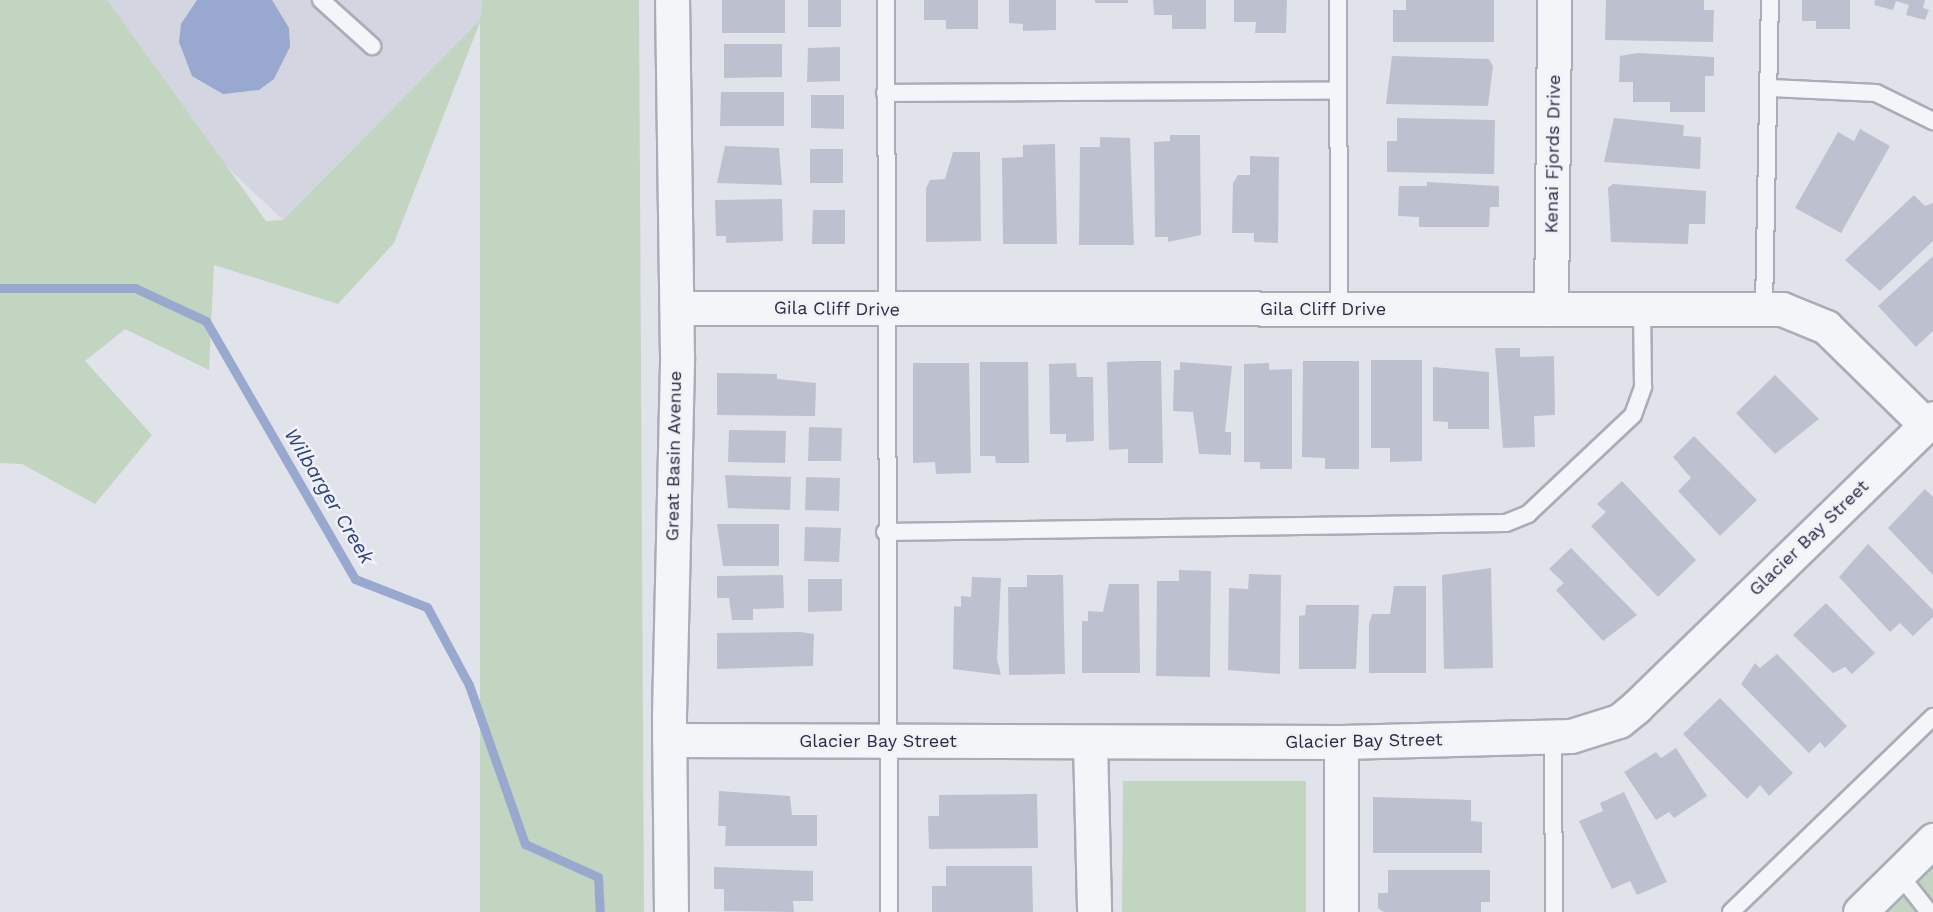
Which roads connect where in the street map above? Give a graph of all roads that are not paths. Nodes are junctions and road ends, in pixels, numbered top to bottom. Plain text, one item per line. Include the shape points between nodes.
1 (321, 0) edge
2 (672, 0) edge
3 (886, 0) edge
4 (1338, 0) edge
5 (1554, 0) edge
6 (1770, 0) edge
7 (372, 46) dead end
8 (1771, 88) junction
9 (1338, 91) junction
10 (885, 93) junction
11 (1933, 121) edge
12 (677, 308) junction
13 (1764, 308) junction
14 (1339, 309) junction
15 (1551, 309) junction
16 (1642, 309) junction
17 (884, 310) junction
18 (1929, 421) edge
19 (885, 532) junction
20 (1933, 717) edge
21 (1553, 736) junction
22 (669, 740) junction
23 (887, 741) junction
24 (1341, 742) junction
25 (1090, 743) junction
26 (1933, 840) edge
27 (1899, 874) junction
28 (671, 912) edge
29 (889, 912) edge
30 (1094, 912) edge
31 (1341, 912) edge
32 (1554, 912) edge
33 (1731, 912) edge
34 (1860, 912) edge
35 (1929, 912) edge

1 - 7 lane
2 - 12 street, Great Basin Avenue
3 - 10 lane
4 - 9 lane
5 - 15 street, Kenai Fjords Drive
6 - 8 lane
8 - 11 lane via 1876,93
8 - 13 lane
9 - 10 lane
9 - 14 lane
10 - 17 lane
12 - 17 street, Gila Cliff Drive
12 - 22 street, Great Basin Avenue
13 - 16 street, Gila Cliff Drive
13 - 18 street, Gila Cliff Drive via 1795,311 1826,327
14 - 15 street, Gila Cliff Drive
14 - 17 street, Gila Cliff Drive
15 - 16 street, Gila Cliff Drive
16 - 19 lane via 1643,387 1633,415 1528,514 1513,521
17 - 19 lane
18 - 21 street, Glacier Bay Street via 1636,707 1598,729
19 - 23 lane
20 - 33 lane
21 - 24 street, Glacier Bay Street
21 - 32 lane
22 - 23 street, Glacier Bay Street
22 - 28 street, Great Basin Avenue
23 - 25 street, Glacier Bay Street
23 - 29 lane
24 - 25 street, Glacier Bay Street
24 - 31 street
25 - 30 street
26 - 27 street
27 - 34 street
27 - 35 lane

